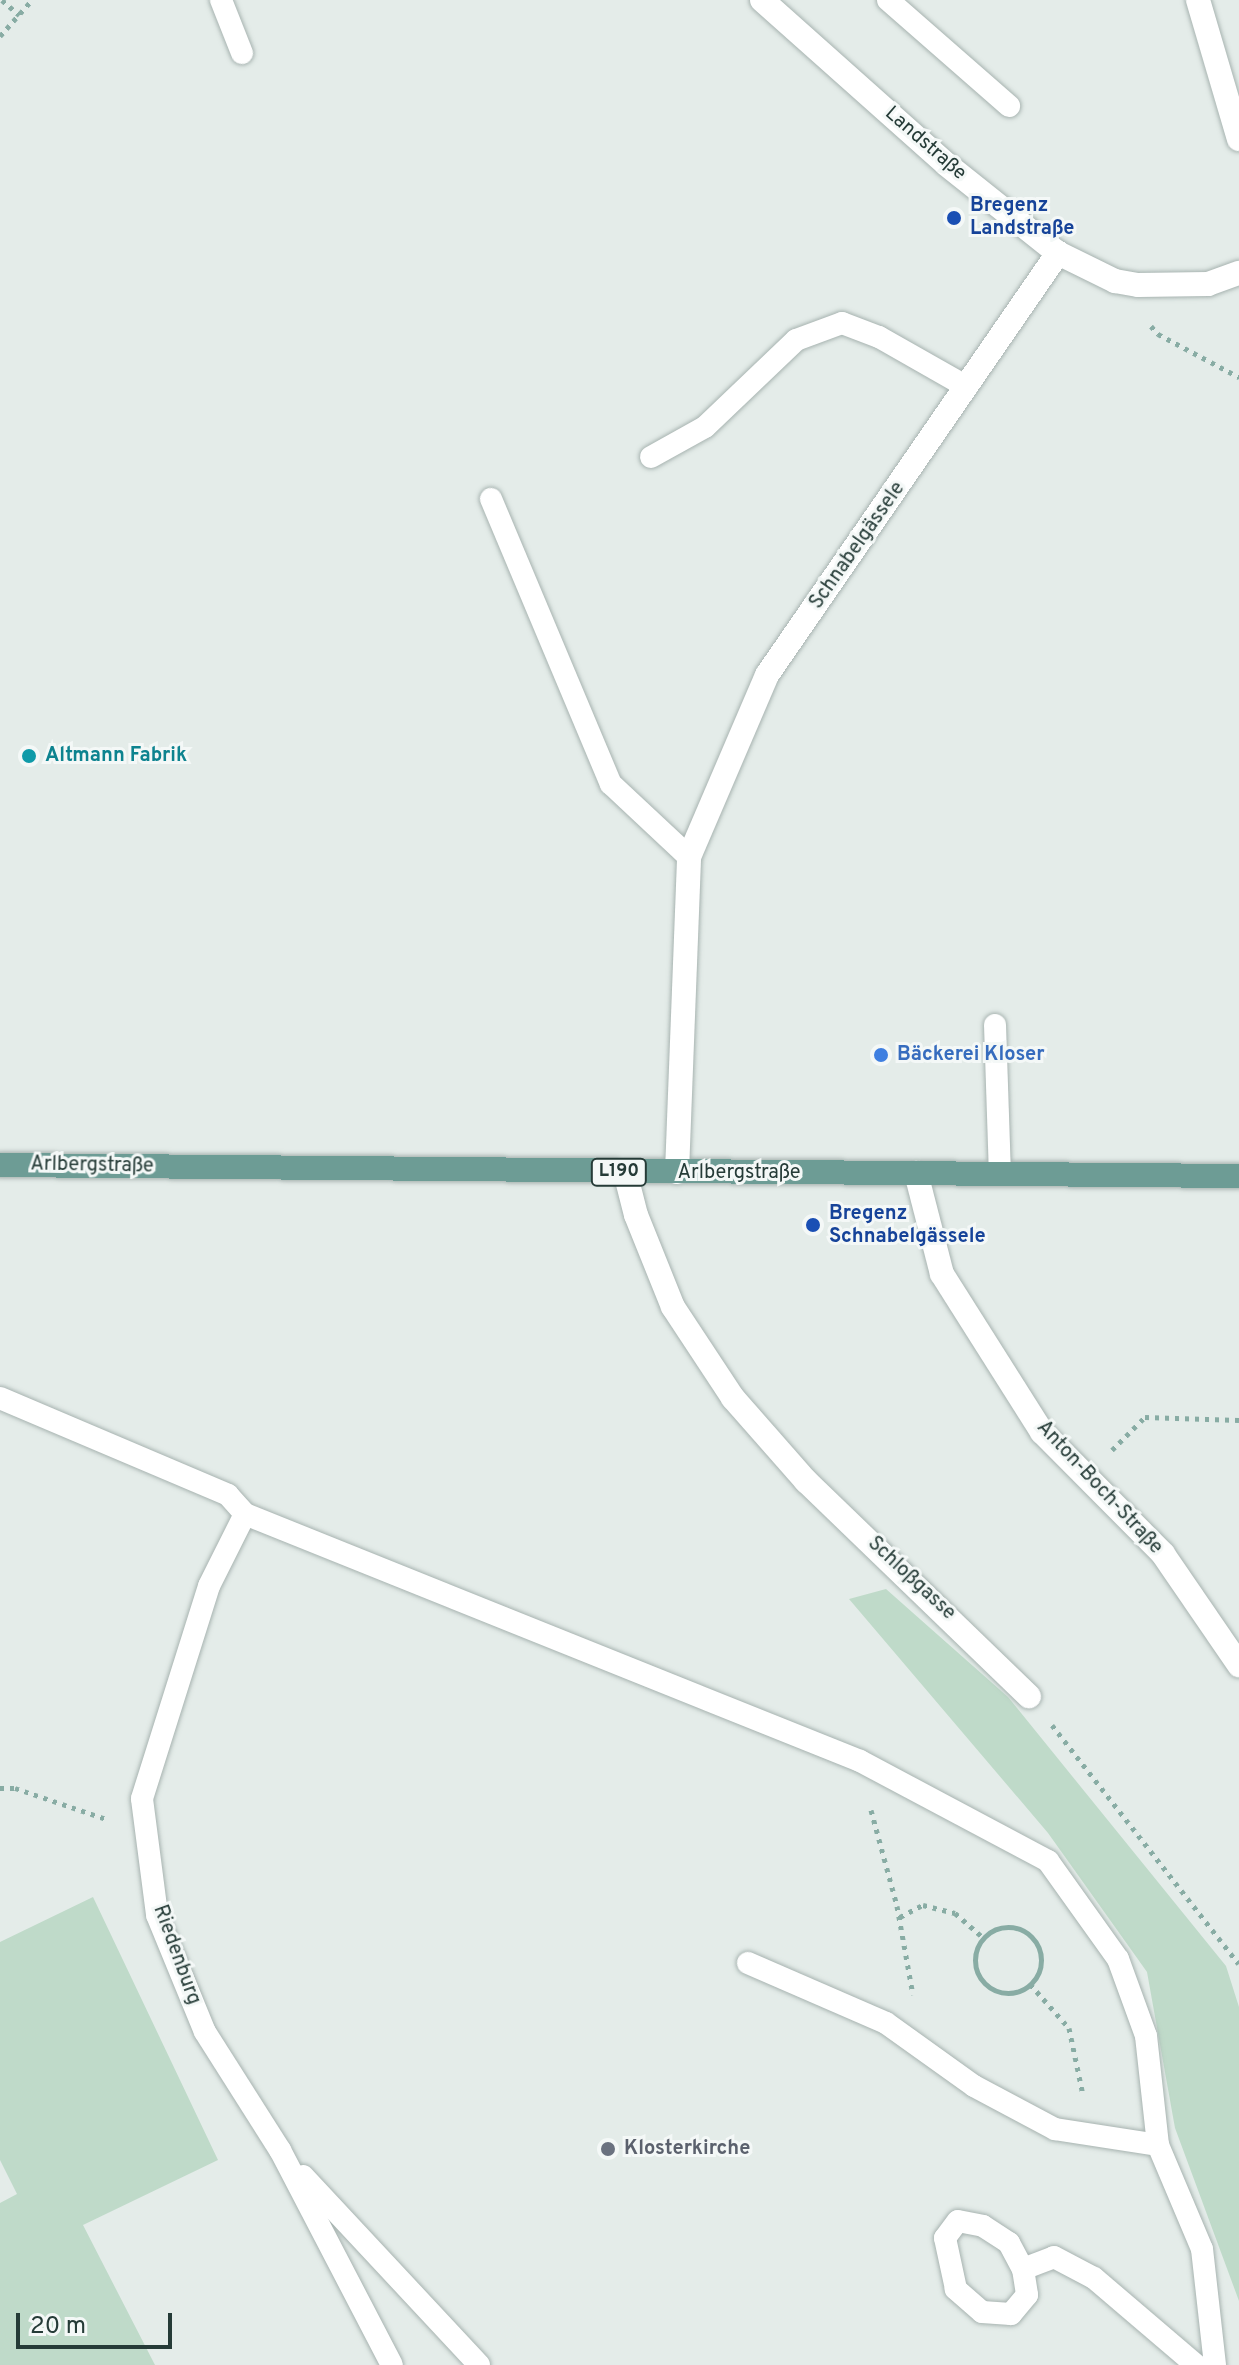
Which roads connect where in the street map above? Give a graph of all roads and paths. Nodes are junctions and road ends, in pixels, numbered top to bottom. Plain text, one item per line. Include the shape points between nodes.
1 (2, 0) edge
2 (32, 0) edge
3 (221, 0) edge
4 (762, 0) edge
5 (888, 0) edge
6 (1198, 0) edge
7 (19, 15) junction
8 (0, 36) edge
9 (242, 53) dead end
10 (1009, 106) dead end
11 (1239, 139) edge
12 (1058, 253) junction
13 (1239, 273) edge
14 (1115, 281) junction
15 (1239, 377) edge
16 (967, 387) junction
17 (651, 457) dead end
18 (491, 499) dead end
19 (689, 857) junction
20 (995, 1025) dead end
21 (0, 1165) edge
22 (625, 1172) junction
23 (677, 1172) junction
24 (916, 1173) junction
25 (1000, 1173) junction
26 (1239, 1176) edge
27 (0, 1398) edge
28 (1239, 1420) edge
29 (1085, 1476) junction
30 (245, 1514) junction
31 (1239, 1665) edge
32 (1029, 1696) joint
33 (860, 1761) junction
34 (0, 1788) edge
35 (146, 1833) junction
36 (900, 1917) junction
37 (983, 1937) junction
38 (748, 1963) dead end
39 (1239, 1964) edge
40 (1030, 1984) junction
41 (910, 2040) junction
42 (1087, 2134) junction
43 (1158, 2145) junction
44 (280, 2150) junction
45 (1023, 2269) dead end
46 (392, 2365) edge
47 (479, 2365) edge
48 (1196, 2365) edge
49 (1215, 2365) edge

1 - 7 path
2 - 7 path
3 - 9 lane
4 - 12 street, Landstraße via 946,164
5 - 10 lane
6 - 11 street
7 - 8 path
12 - 14 street, Landstraße
12 - 16 street, Schnabelgässele
13 - 14 street, Landstraße via 1208,284
14 - 15 path via 1158,334
16 - 17 lane via 879,337 842,323 796,340 705,427
16 - 19 street, Schnabelgässele via 767,675
18 - 19 lane via 611,784
19 - 23 street, Schnabelgässele
20 - 25 lane
21 - 22 main road, Arlbergstraße / L190
22 - 23 main road, Arlbergstraße / L190
22 - 32 street, Schloßgasse via 636,1215 673,1307 733,1398 806,1481
23 - 24 main road, Arlbergstraße / L190
24 - 25 main road, Arlbergstraße / L190
24 - 29 street, Anton-Boch-Straße via 942,1274 1042,1432
25 - 26 main road, Arlbergstraße / L190
27 - 30 lane via 228,1495
28 - 29 path via 1145,1417
29 - 31 street, Anton-Boch-Straße via 1163,1554
30 - 33 lane
30 - 35 lane, Riedenburg via 209,1586 142,1799
32 - 39 path
33 - 36 path
33 - 43 lane via 1048,1861 1118,1959 1146,2036
34 - 35 path via 15,1788
35 - 44 lane, Riedenburg via 157,1915 205,2032
36 - 37 path via 923,1905 955,1913
36 - 41 path via 914,1978
37 - 40 path via 974,1958 988,1987 1010,1992
37 - 40 path via 1002,1927 1031,1936 1040,1966
38 - 41 lane via 886,2023
40 - 42 path via 1069,2028 1080,2063
41 - 42 lane via 1055,2129
42 - 43 lane
43 - 49 lane via 1202,2249
44 - 46 lane, Riedenburg
44 - 47 lane
45 - 48 lane via 1054,2257 1094,2278

